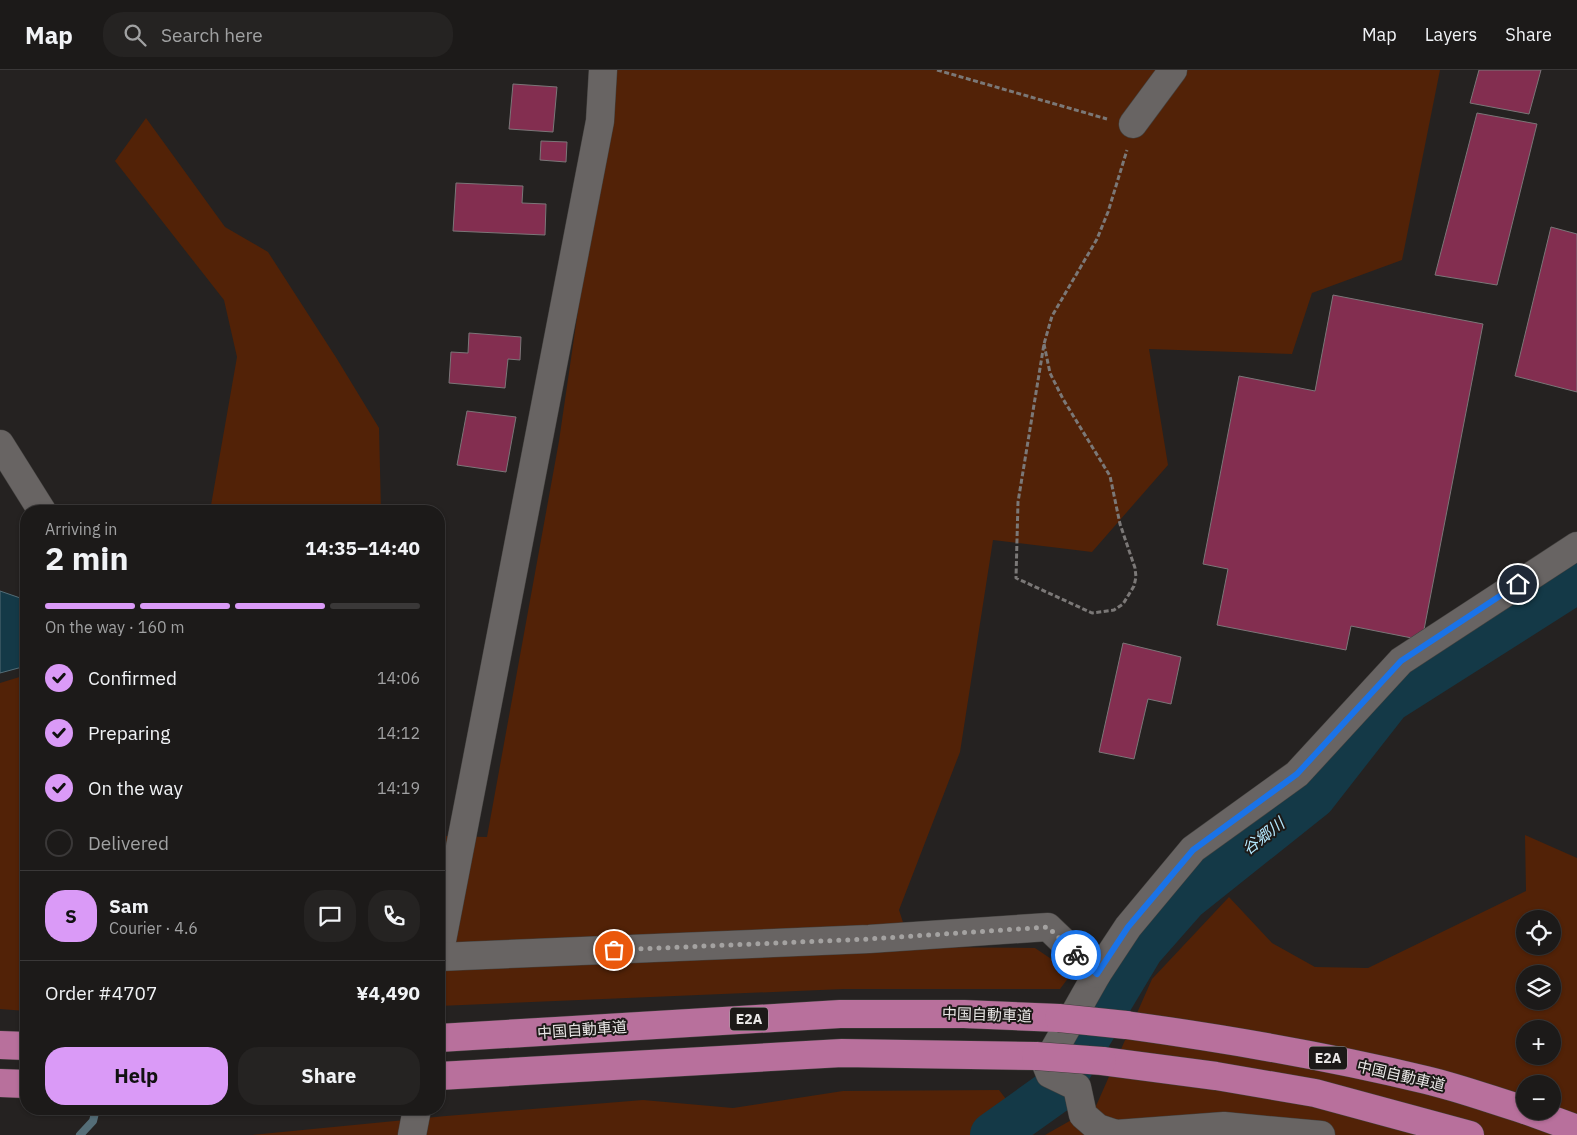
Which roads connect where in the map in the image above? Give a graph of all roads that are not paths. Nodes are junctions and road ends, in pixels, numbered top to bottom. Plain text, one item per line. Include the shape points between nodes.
1 (603, 70) edge
2 (1173, 70) edge
3 (1133, 124) road end
4 (0, 444) edge
5 (38, 505) edge
6 (1577, 546) edge
7 (445, 926) edge
8 (445, 957) edge
9 (1097, 974) junction
10 (445, 1038) edge
11 (0, 1045) edge
12 (20, 1046) edge
13 (1043, 1065) junction
14 (445, 1076) edge
15 (0, 1083) edge
16 (20, 1084) edge
17 (1516, 1108) edge
18 (416, 1115) edge
19 (1552, 1120) edge
20 (1577, 1129) edge
21 (412, 1135) edge
22 (1321, 1135) edge
23 (1470, 1135) edge

1 - 7 street via 600,121
2 - 3 street
4 - 5 street
6 - 9 street via 1401,661 1297,774 1193,850 1128,927
8 - 9 street via 859,940 1048,927
9 - 13 street
10 - 17 highway, 中国自動車道 / E2A, bridge via 840,1014 1059,1018 1223,1038 1428,1080
11 - 12 highway
13 - 14 highway, E2A via 842,1053
13 - 22 street via 1078,1087 1083,1115 1098,1128 1116,1134 1224,1126
13 - 23 highway, E2A, bridge via 1102,1061 1216,1076 1315,1093
15 - 16 highway
18 - 21 street
19 - 20 highway, 中国自動車道 / E2A

